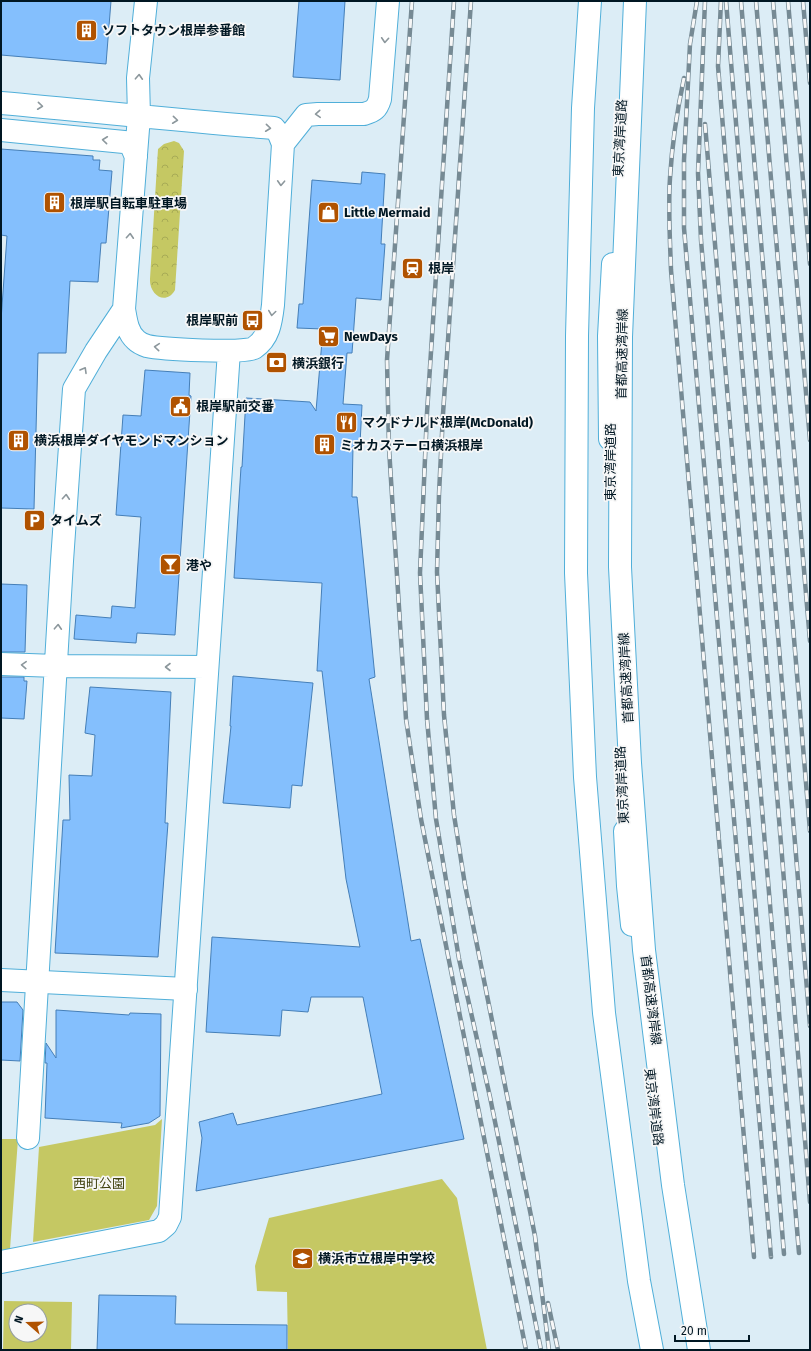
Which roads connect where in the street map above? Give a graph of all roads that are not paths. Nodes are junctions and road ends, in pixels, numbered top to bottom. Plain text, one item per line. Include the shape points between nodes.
1 (146, 1) edge
2 (388, 1) edge
3 (590, 1) edge
4 (597, 1) edge
5 (628, 1) edge
6 (635, 1) edge
7 (1, 102) edge
8 (139, 116) junction
9 (1, 130) edge
10 (283, 144) junction
11 (136, 157) junction
12 (124, 309) junction
13 (229, 351) junction
14 (1, 664) edge
15 (56, 666) junction
16 (207, 667) junction
17 (1, 980) edge
18 (36, 982) junction
19 (186, 988) junction
20 (28, 1138) dead end
21 (1, 1262) edge
22 (652, 1350) edge
23 (660, 1350) edge
24 (689, 1350) edge
25 (699, 1350) edge

8 -> 1 main road via 138,78
2 -> 10 main road via 380,99 377,108 364,114 306,115
3 - 22 main road via 583,108 577,320 576,573 585,777 604,1013 639,1281
4 - 23 main road, 東京湾岸道路 via 587,200 584,589 608,975 621,1096 646,1280
5 - 24 main road, 東京湾岸道路 via 610,336 610,588 628,886 653,1109
6 - 25 main road, 首都高速湾岸線 via 621,337 620,567 630,763 644,950 673,1185
7 -> 8 main road
8 -> 10 main road via 274,128
8 - 11 main road
11 -> 9 main road via 131,145 124,142
10 -> 13 main road via 270,327 263,340 252,349
12 -> 11 main road
13 -> 12 main road via 146,346 136,340 126,325
15 -> 12 main road via 74,389
13 - 16 main road
15 -> 14 main road
16 -> 15 main road
15 - 18 main road
16 - 19 main road
17 - 18 main road
18 - 19 main road
18 - 20 main road
19 - 21 main road via 170,1217 166,1225 159,1231

